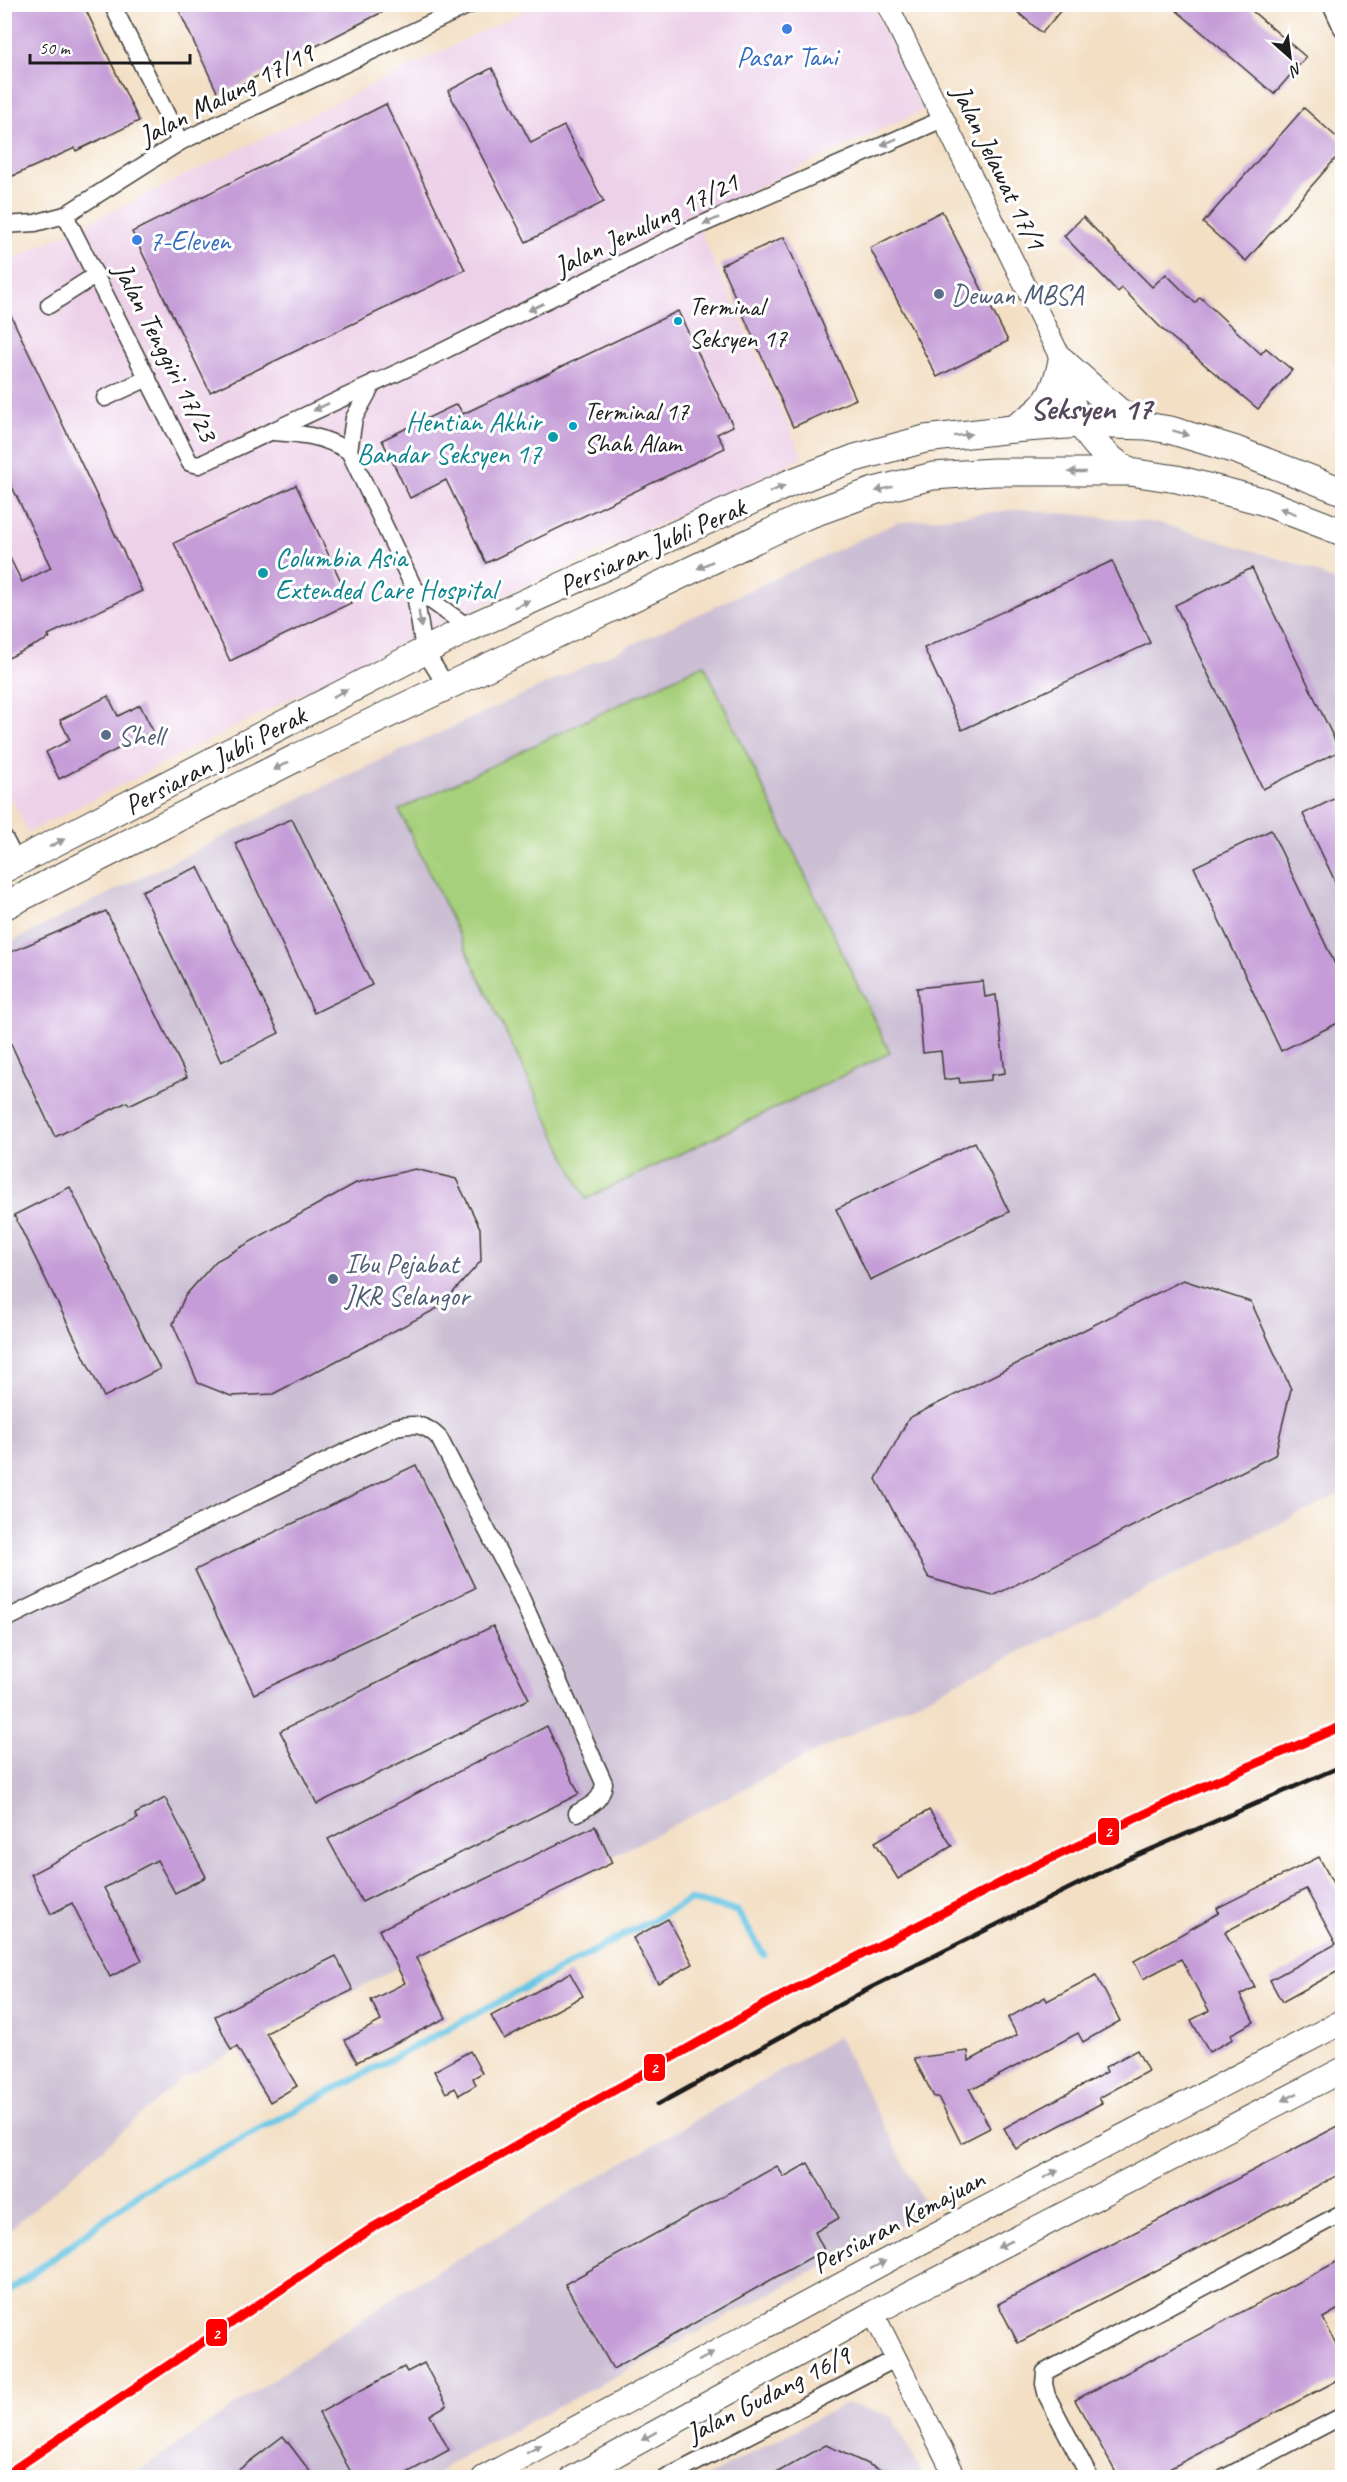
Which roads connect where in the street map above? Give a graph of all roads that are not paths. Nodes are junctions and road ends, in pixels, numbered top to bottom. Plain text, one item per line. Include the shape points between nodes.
1 (112, 4) edge
2 (471, 4) edge
3 (887, 4) edge
4 (1331, 4) edge
5 (1342, 28) edge
6 (943, 119) junction
7 (180, 142) junction
8 (65, 215) junction
9 (5, 224) edge
10 (96, 275) junction
11 (49, 305) dead end
12 (1062, 361) junction
13 (148, 378) junction
14 (374, 382) junction
15 (105, 399) dead end
16 (1081, 424) junction
17 (1146, 426) junction
18 (1011, 429) junction
19 (268, 432) junction
20 (349, 451) junction
21 (1131, 472) junction
22 (1342, 491) edge
23 (1342, 532) edge
24 (414, 588) junction
25 (469, 628) junction
26 (424, 650) junction
27 (447, 687) junction
28 (4, 838) edge
29 (11, 866) edge
30 (4, 906) edge
31 (4, 1620) edge
32 (577, 1813) dead end
33 (1342, 2022) edge
34 (1342, 2070) edge
35 (1342, 2213) edge
36 (873, 2313) junction
37 (895, 2359) junction
38 (1342, 2416) edge
39 (483, 2478) edge
40 (573, 2478) edge
41 (666, 2478) edge
42 (956, 2478) edge
43 (1090, 2478) edge
44 (1224, 2478) edge

1 - 7 street
2 - 7 street, Jalan Malung 17/19
3 - 6 street, Jalan Jelawat 17/1
4 - 5 street
6 - 12 street, Jalan Jelawat 17/1
6 -> 14 street, Jalan Jenulung 17/21 via 687,231 439,354
7 - 8 street, Jalan Malung 17/19
8 - 9 street, Jalan Malung 17/19 via 35,223
8 - 10 street, Jalan Tenggiri 17/23
10 - 11 street
10 - 13 street, Jalan Tenggiri 17/23
12 - 16 street, Jalan Jelawat 17/1
12 - 17 main road via 1118,411
12 - 18 main road via 1057,385 1048,401 1038,413
13 - 15 street
13 - 19 street, Jalan Tenggiri 17/23 via 190,462 199,465
14 -> 19 street, Jalan Tenggiri 17/23
14 - 20 street via 354,418
16 - 17 main road, Persiaran Jubli Perak
16 - 18 main road, Persiaran Jubli Perak
16 - 21 main road via 1107,459
17 -> 22 main road, Persiaran Jubli Perak via 1236,450
25 -> 18 main road, Persiaran Jubli Perak via 790,483 855,458 925,439
19 - 20 street via 310,434
20 - 24 street
23 -> 21 main road, Persiaran Jubli Perak via 1262,501 1177,479
21 -> 27 main road, Persiaran Jubli Perak via 933,476 874,491 805,516
24 - 25 street
24 -> 26 street
25 - 26 main road, Persiaran Jubli Perak
26 - 27 street
29 -> 26 main road, Persiaran Jubli Perak
27 -> 30 main road, Persiaran Jubli Perak via 294,759
28 - 29 street
31 - 32 street via 396,1427 409,1424 430,1429 439,1438 515,1584 604,1783 602,1795
39 -> 33 main road, Persiaran Kemajuan
34 -> 36 main road
35 - 43 street via 1045,2372 1047,2396
36 - 37 street
36 -> 40 main road
37 - 41 street, Jalan Gudang 16/9
37 - 42 street
38 - 44 street

